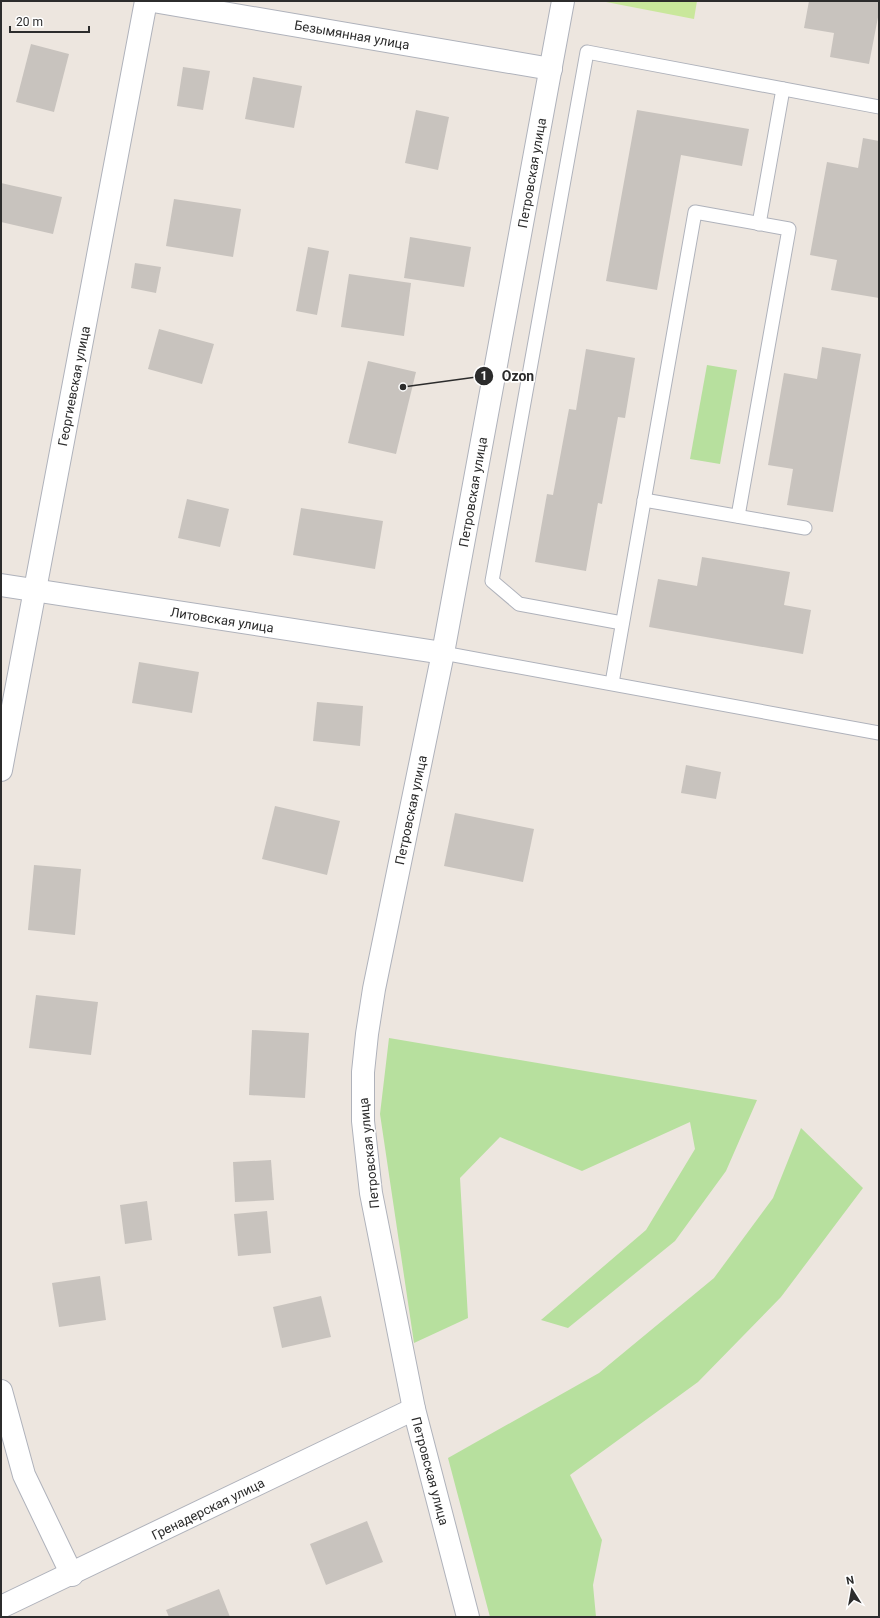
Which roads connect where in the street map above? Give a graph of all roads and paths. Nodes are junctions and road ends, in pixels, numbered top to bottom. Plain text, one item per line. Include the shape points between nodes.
1 (146, 1) edge
2 (153, 1) edge
3 (563, 1) edge
4 (551, 69) junction
5 (783, 89) junction
6 (879, 107) edge
7 (759, 224) junction
8 (644, 500) junction
9 (738, 516) junction
10 (805, 528) dead end
11 (1, 585) edge
12 (36, 592) junction
13 (622, 623) junction
14 (443, 654) junction
15 (612, 683) junction
16 (879, 733) edge
17 (1, 770) edge
18 (1, 1391) edge
19 (414, 1409) junction
20 (72, 1575) junction
21 (1, 1607) edge
22 (468, 1617) edge

1 - 12 street, Георгиевская улица
2 - 4 street, Безымянная улица
3 - 4 street, Петровская улица
4 - 14 street, Петровская улица
5 - 6 lane
5 - 7 lane
5 - 13 lane via 587,52 492,581 519,604
7 - 8 lane via 695,212
7 - 9 lane via 789,229
8 - 9 lane
8 - 13 lane
9 - 10 lane
11 - 12 street, Литовская улица
12 - 14 street, Литовская улица
12 - 17 street, Георгиевская улица
13 - 15 lane
14 - 15 lane
14 - 19 street, Петровская улица via 374,989 363,1072 363,1121 371,1193
15 - 16 lane
18 - 20 street via 24,1475
19 - 20 street, Гренадерская улица
19 - 22 street, Петровская улица
20 - 21 street, Гренадерская улица

